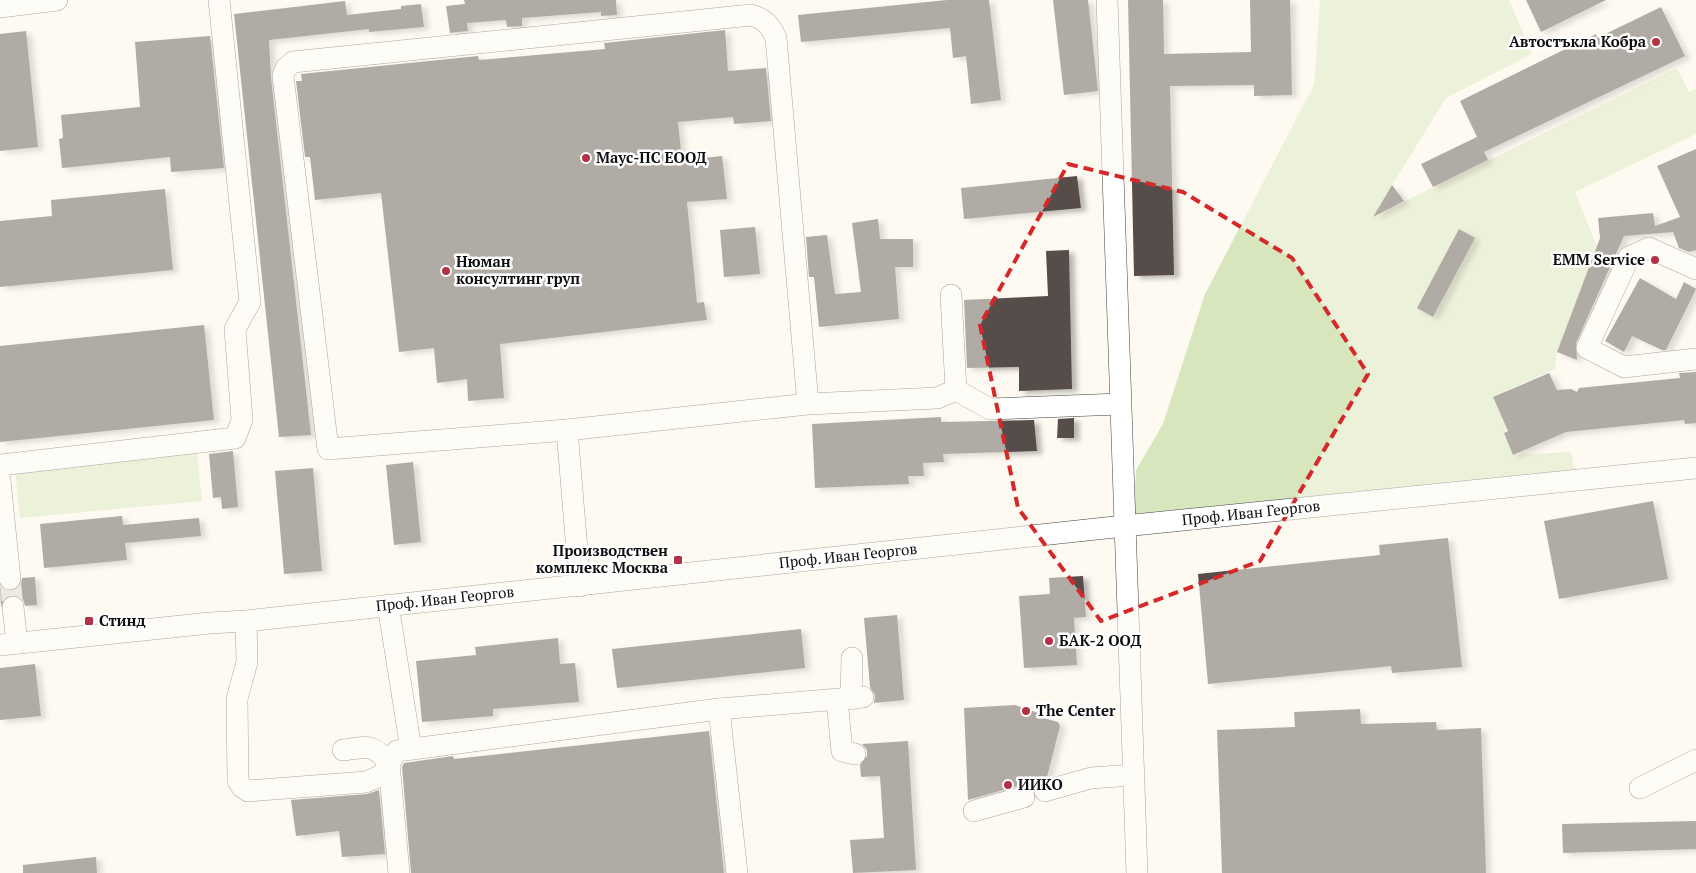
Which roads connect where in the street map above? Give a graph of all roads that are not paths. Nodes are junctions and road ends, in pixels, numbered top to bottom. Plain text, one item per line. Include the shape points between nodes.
1 (57, 0) edge
2 (220, 0) edge
3 (1107, 0) edge
4 (0, 7) edge
5 (1696, 269) edge
6 (951, 294) dead end
7 (1696, 359) edge
8 (956, 390) junction
9 (808, 404) junction
10 (1120, 404) junction
11 (567, 430) junction
12 (0, 465) edge
13 (1696, 468) edge
14 (0, 489) edge
15 (1124, 526) junction
16 (10, 579) tunnel mouth
17 (580, 586) junction
18 (388, 605) junction
19 (13, 607) tunnel mouth
20 (246, 622) junction
21 (9, 644) edge
22 (852, 658) dead end
23 (851, 699) junction
24 (719, 709) junction
25 (411, 749) junction
26 (342, 750) dead end
27 (855, 754) dead end
28 (1696, 760) edge
29 (389, 763) junction
30 (1133, 775) junction
31 (1640, 788) dead end
32 (1045, 791) dead end
33 (1024, 797) dead end
34 (974, 811) dead end
35 (399, 873) edge
36 (737, 873) edge
37 (1137, 873) edge

1 - 4 street
2 - 12 street via 250,302 235,328 242,420 235,438
3 - 10 street
5 - 7 street via 1649,248 1630,257 1588,348 1624,367
6 - 8 street
8 - 9 street via 937,398
8 - 10 street via 990,409
9 - 11 street
9 - 11 street via 776,38 763,18 751,15 293,62 283,76 328,449
10 - 15 street
11 - 17 street
13 - 15 street, Проф. Иван Георгов
14 - 16 street
15 - 17 street, Проф. Иван Георгов
15 - 30 street
17 - 18 street, Проф. Иван Георгов
18 - 20 street, Проф. Иван Георгов
18 - 25 street
19 - 21 street
20 - 21 street, Проф. Иван Георгов
20 - 29 street via 247,662 237,699 238,780 242,787 248,792 366,782 382,775
22 - 23 street
23 - 24 street
23 - 27 street via 842,751
24 - 25 street
24 - 36 street
25 - 29 street via 397,751
26 - 29 street via 369,746 380,751
28 - 31 street
29 - 35 street
30 - 32 street via 1091,778
30 - 37 street
33 - 34 street

